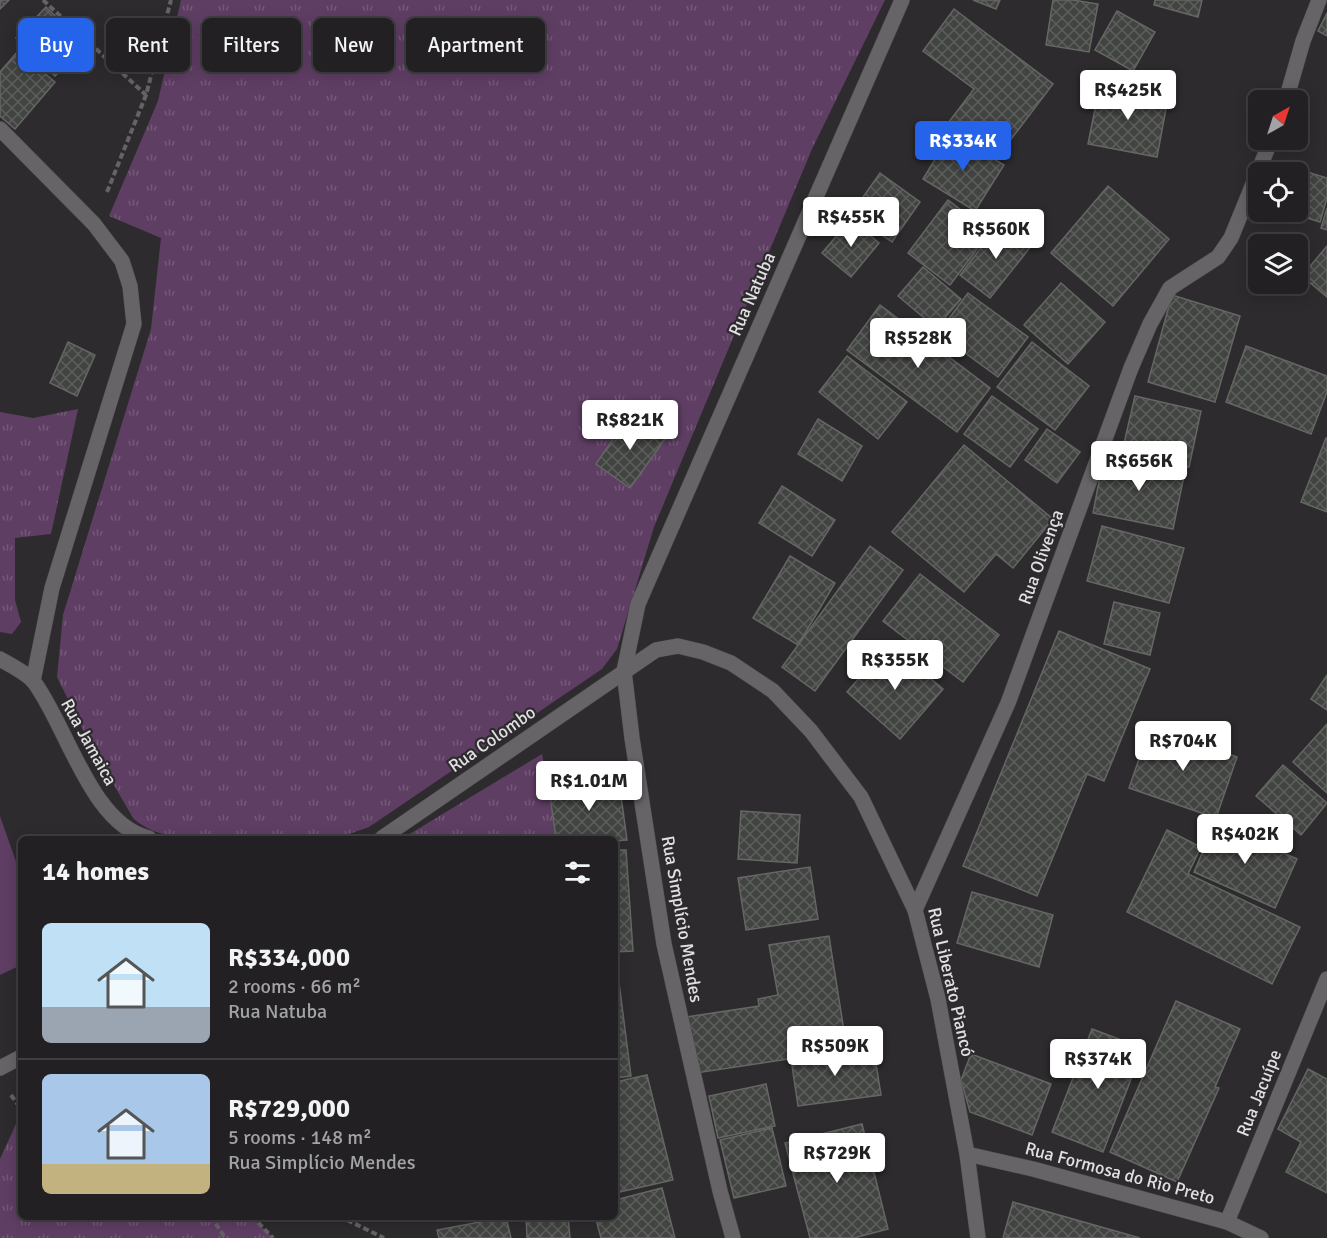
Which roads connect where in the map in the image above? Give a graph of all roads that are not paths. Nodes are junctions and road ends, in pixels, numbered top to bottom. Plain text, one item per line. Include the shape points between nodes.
1 (902, 0) edge
2 (1318, 0) edge
3 (1289, 90) edge
4 (0, 129) edge
5 (1266, 150) edge
6 (638, 604) joint
7 (0, 660) edge
8 (624, 671) junction
9 (33, 681) junction
10 (145, 836) edge
11 (385, 836) edge
12 (915, 910) junction
13 (1327, 979) edge
14 (18, 1059) edge
15 (0, 1068) edge
16 (967, 1154) junction
17 (1227, 1222) junction
18 (733, 1238) edge
19 (978, 1238) edge
20 (1261, 1238) edge

1 - 6 street, Rua Natuba
2 - 3 street
4 - 9 street via 94,224 122,261 130,286 134,324 52,588
5 - 12 street, Rua Olivença via 1231,238 1218,258 1170,288 1150,324 1008,703
6 - 8 street, Rua Simplício Mendes
7 - 9 street, Rua Jamaica
8 - 11 street, Rua Colombo
8 - 12 street, Rua Liberato Piancó via 656,650 678,646 731,663 773,692 811,732 861,797
8 - 18 street, Rua Simplício Mendes via 664,944
9 - 10 street, Rua Jamaica via 104,807 123,826
12 - 16 street, Rua Liberato Piancó via 938,999
13 - 17 street, Rua Jacuípe
14 - 15 street
16 - 17 street, Rua Formosa do Rio Preto
16 - 19 street, Rua Liberato Piancó
17 - 20 street, Rua Formosa do Rio Preto

